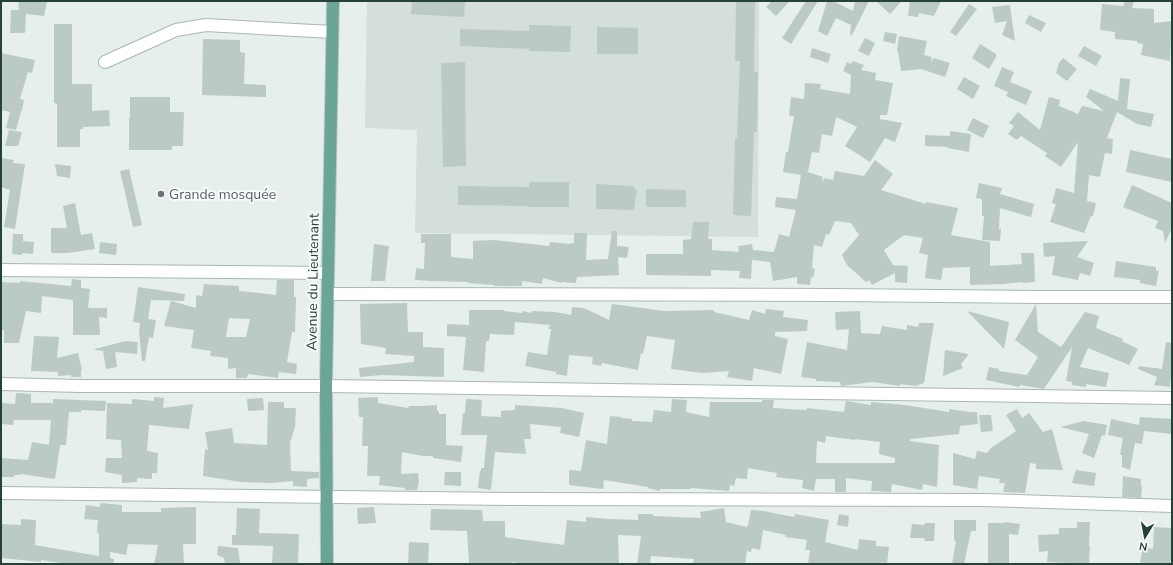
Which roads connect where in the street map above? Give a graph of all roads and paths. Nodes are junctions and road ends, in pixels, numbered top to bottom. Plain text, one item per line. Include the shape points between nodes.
1 (333, 1) edge
2 (332, 32) junction
3 (105, 62) dead end
4 (1, 270) edge
5 (328, 273) junction
6 (328, 294) junction
7 (1172, 297) edge
8 (1, 384) edge
9 (326, 386) junction
10 (1172, 398) edge
11 (1, 493) edge
12 (327, 497) junction
13 (1172, 506) edge
14 (327, 564) edge

1 - 2 main road, Avenue du Lieutenant
2 - 3 street via 206,25 176,30
2 - 5 main road, Avenue du Lieutenant
4 - 5 street
5 - 6 main road, Avenue du Lieutenant
6 - 7 street
6 - 9 main road, Avenue du Lieutenant
8 - 9 street
9 - 10 street
9 - 12 main road, Avenue du Lieutenant
11 - 12 street
12 - 13 street via 982,500
12 - 14 main road, Avenue du Lieutenant

